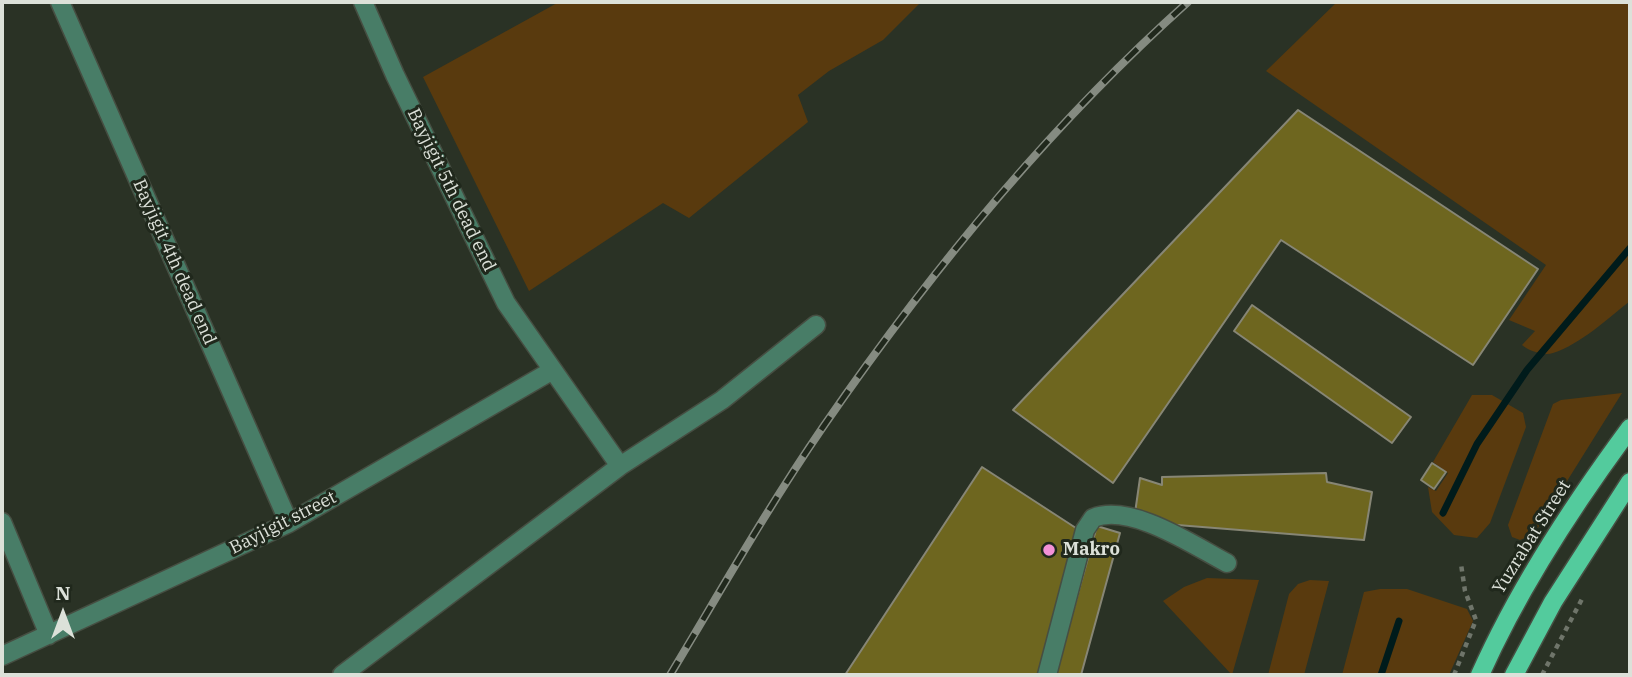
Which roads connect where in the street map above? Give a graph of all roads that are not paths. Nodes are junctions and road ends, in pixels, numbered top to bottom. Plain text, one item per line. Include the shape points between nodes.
1 (60, 2) edge
2 (363, 2) edge
3 (816, 326) dead end
4 (553, 370) junction
5 (1630, 428) edge
6 (620, 466) junction
7 (1630, 482) edge
8 (2, 523) edge
9 (289, 523) junction
10 (1227, 563) dead end
11 (1527, 583) junction
12 (1553, 602) junction
13 (50, 635) junction
14 (2, 656) edge
15 (342, 675) edge
16 (1047, 675) edge
17 (1480, 675) edge
18 (1514, 675) edge

1 - 9 street, Bayjigit 4th dead end
2 - 4 street, Bayjigit 5th dead end via 506,303
3 - 6 street via 722,400
4 - 6 street, Bayjigit 5th dead end
4 - 9 street, Bayjigit street
5 - 11 main road, Yuzrabat Street
6 - 15 street
7 - 12 main road
8 - 13 street
9 - 13 street, Bayjigit street
10 - 16 street via 1151,523 1114,515 1093,519 1085,530
11 - 12 main road
11 - 17 main road, Yuzrabat Street
12 - 18 main road
13 - 14 street, Bayjigit street

